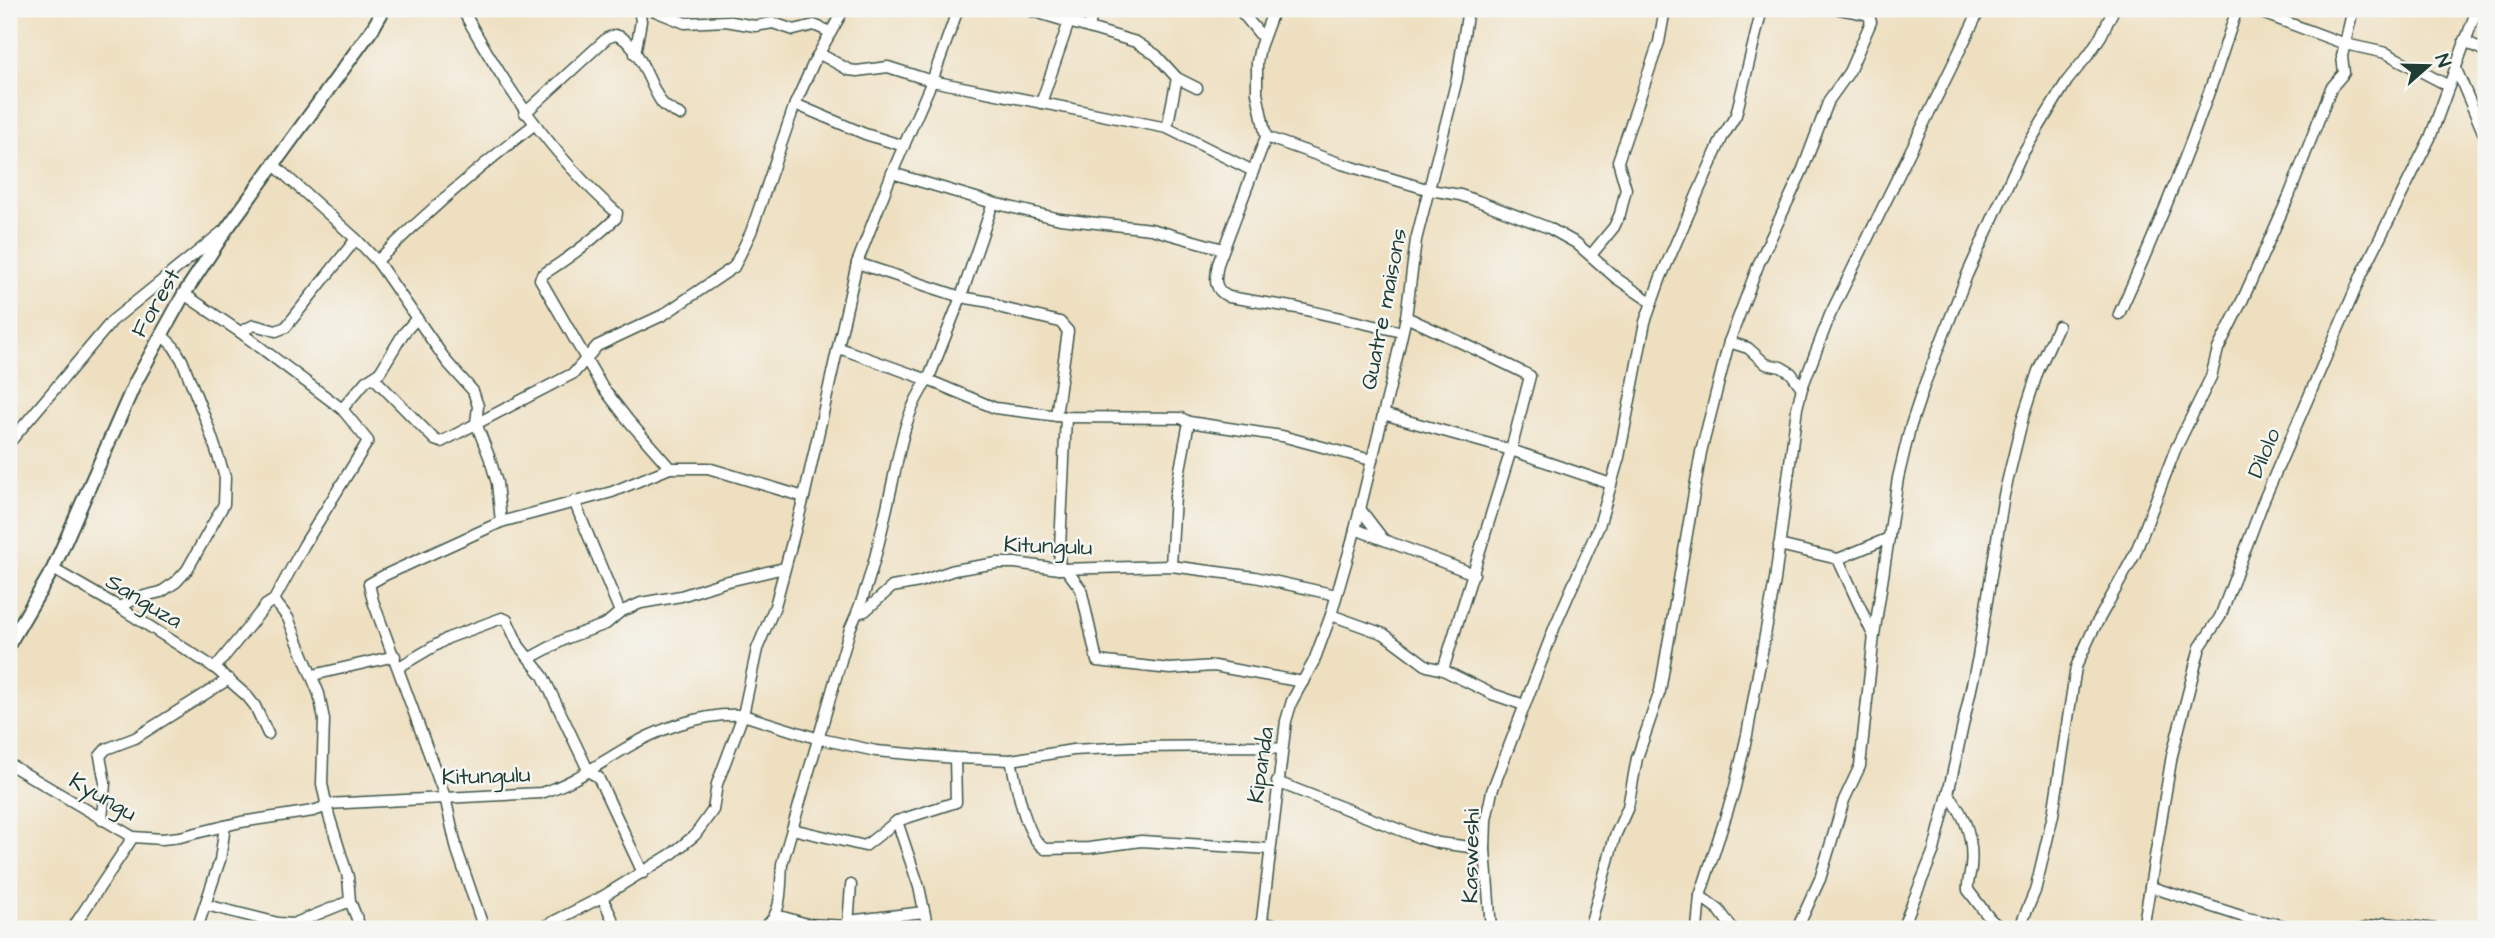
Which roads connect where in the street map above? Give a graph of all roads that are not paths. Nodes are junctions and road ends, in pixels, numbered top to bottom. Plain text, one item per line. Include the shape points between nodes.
1 (384, 9) edge
2 (462, 9) edge
3 (639, 9) edge
4 (650, 9) edge
5 (844, 9) edge
6 (958, 9) edge
7 (1025, 9) edge
8 (1093, 9) edge
9 (1239, 9) edge
10 (1274, 9) edge
11 (1468, 9) edge
12 (1665, 9) edge
13 (1762, 9) edge
14 (1839, 9) edge
15 (1980, 9) edge
16 (2114, 9) edge
17 (2237, 9) edge
18 (2251, 9) edge
19 (2353, 9) edge
20 (2477, 9) edge
21 (1069, 22) junction
22 (1089, 28) junction
23 (830, 32) junction
24 (1264, 38) junction
25 (2463, 40) junction
26 (2345, 44) junction
27 (2486, 52) edge
28 (635, 54) junction
29 (820, 54) junction
30 (2456, 69) junction
31 (1177, 78) junction
32 (932, 81) junction
33 (2449, 86) junction
34 (1197, 88) dead end
35 (1041, 103) junction
36 (794, 104) junction
37 (525, 113) junction
38 (681, 115) dead end
39 (535, 124) junction
40 (1167, 128) junction
41 (1266, 137) junction
42 (2486, 139) edge
43 (904, 146) junction
44 (273, 164) junction
45 (1253, 171) junction
46 (892, 173) junction
47 (1430, 190) junction
48 (993, 203) junction
49 (226, 230) junction
50 (356, 239) junction
51 (1223, 249) junction
52 (1591, 255) junction
53 (377, 261) junction
54 (857, 263) junction
55 (184, 294) junction
56 (961, 297) junction
57 (1651, 303) junction
58 (2119, 314) dead end
59 (1406, 317) junction
60 (417, 318) junction
61 (2058, 326) dead end
62 (240, 332) junction
63 (1402, 332) junction
64 (161, 334) junction
65 (1729, 342) junction
66 (839, 348) junction
67 (586, 361) junction
68 (373, 377) junction
69 (928, 380) junction
70 (1802, 388) junction
71 (342, 409) junction
72 (1383, 414) junction
73 (1061, 416) junction
74 (1189, 422) junction
75 (476, 423) junction
76 (9, 443) edge
77 (1511, 450) junction
78 (1371, 460) junction
79 (670, 468) junction
80 (1611, 484) junction
81 (804, 496) junction
82 (574, 501) junction
83 (1360, 509) junction
84 (501, 522) junction
85 (1355, 529) junction
86 (1889, 538) junction
87 (1383, 540) junction
88 (1779, 545) junction
89 (1838, 559) junction
90 (1171, 566) junction
91 (784, 568) junction
92 (52, 569) junction
93 (1063, 569) junction
94 (1474, 574) junction
95 (867, 584) junction
96 (886, 591) junction
97 (1336, 595) junction
98 (274, 600) junction
99 (118, 607) junction
100 (620, 611) junction
101 (858, 613) junction
102 (1331, 615) junction
103 (1874, 635) junction
104 (9, 644) edge
105 (395, 656) junction
106 (530, 659) junction
107 (398, 667) junction
108 (215, 668) junction
109 (1443, 670) junction
110 (313, 675) junction
111 (229, 679) junction
112 (1303, 682) junction
113 (1524, 705) junction
114 (743, 715) junction
115 (268, 734) dead end
116 (816, 738) junction
117 (1281, 749) junction
118 (955, 758) junction
119 (1011, 760) junction
120 (9, 764) edge
121 (589, 772) junction
122 (1277, 782) junction
123 (1948, 794) junction
124 (445, 797) junction
125 (326, 804) junction
126 (102, 820) junction
127 (897, 821) junction
128 (225, 826) junction
129 (792, 829) junction
130 (133, 837) junction
131 (1270, 849) junction
132 (1485, 849) junction
133 (643, 873) junction
134 (851, 885) dead end
135 (2151, 887) junction
136 (1700, 896) junction
137 (602, 897) junction
138 (350, 901) junction
139 (206, 905) junction
140 (924, 912) junction
141 (776, 915) junction
142 (848, 926) edge
143 (1261, 926) edge
144 (72, 929) edge
145 (197, 929) edge
146 (361, 929) edge
147 (484, 929) edge
148 (539, 929) edge
149 (617, 929) edge
150 (761, 929) edge
151 (928, 929) edge
152 (1302, 929) edge
153 (1491, 929) edge
154 (1589, 929) edge
155 (1697, 929) edge
156 (1733, 929) edge
157 (1797, 929) edge
158 (1902, 929) edge
159 (2003, 929) edge
160 (2019, 929) edge
161 (2143, 929) edge
162 (2300, 929) edge
163 (2362, 929) edge
164 (2435, 929) edge

1 - 44 street, Forest
2 - 37 street
3 - 28 street
4 - 23 street via 685,23 773,23 794,30 814,25
5 - 23 street
6 - 32 street
7 - 21 street
8 - 22 street
9 - 24 street
10 - 24 street
11 - 47 street, Quatre maisons via 1457,79
12 - 52 street via 1659,42 1618,161 1626,189 1620,214
13 - 57 street, Kasweshi via 1736,115
14 - 65 street via 1869,16 1871,22 1849,72 1829,100
15 - 70 street via 1830,315
16 - 86 street via 2020,158 1967,275 1910,429
17 - 58 street via 2189,149
18 - 26 street
19 - 26 street
20 - 25 street, Dilolo
21 - 22 street
21 - 35 street
22 - 31 street via 1143,46
23 - 29 street
24 - 41 street via 1256,80
25 - 27 street
25 - 30 street, Dilolo
26 - 33 street via 2386,53
26 - 160 street via 2344,73 2331,88 2135,554 2076,667 2045,849
28 - 37 street via 622,37 611,35
28 - 38 street via 660,101
29 - 32 street via 857,71 888,67
29 - 36 street
30 - 33 street, Dilolo
30 - 42 street
31 - 34 street
31 - 40 street
32 - 35 street
32 - 43 street
33 - 135 street, Dilolo via 2430,138 2382,231 2263,502 2220,617 2200,647 2172,755
35 - 40 street
36 - 43 street
36 - 67 street via 751,232 734,267 669,311 597,346
37 - 39 street
39 - 53 street via 422,217
39 - 67 street via 576,176 618,215 578,252 541,277
40 - 45 street
41 - 45 street
41 - 47 street
43 - 46 street
44 - 49 street, Forest
44 - 50 street
45 - 51 street
46 - 48 street
46 - 54 street
47 - 52 street via 1469,198 1549,229
47 - 59 street, Quatre maisons via 1413,255
48 - 51 street via 1060,219 1151,229
48 - 56 street
49 - 55 street, Forest
49 - 76 street via 112,321
50 - 53 street
50 - 62 street via 286,327 276,331 254,325
51 - 63 street via 1216,275 1220,293
52 - 57 street
53 - 60 street
54 - 56 street
54 - 66 street
55 - 62 street
55 - 64 street, Forest
56 - 69 street
56 - 73 street via 1066,326
57 - 80 street, Kasweshi
59 - 63 street, Quatre maisons
59 - 77 street via 1530,376
60 - 68 street
60 - 75 street via 475,395
61 - 123 street via 2038,371 2012,457 1978,657
62 - 71 street
63 - 72 street, Quatre maisons
64 - 92 street, Forest
64 - 99 street via 174,347 194,389 225,477 224,505 176,582
65 - 70 street via 1791,373
65 - 154 street via 1701,452 1660,691
66 - 69 street
66 - 81 street
67 - 75 street via 551,387
67 - 79 street
68 - 71 street
68 - 75 street via 438,442
69 - 73 street via 995,408
69 - 95 street via 907,419
70 - 88 street
71 - 98 street via 368,438 368,444
72 - 77 street
72 - 78 street, Quatre maisons
73 - 74 street via 1172,417
73 - 93 street
74 - 78 street via 1282,436
74 - 90 street via 1175,496
75 - 84 street via 497,483
77 - 80 street
77 - 94 street
78 - 83 street, Quatre maisons
79 - 81 street via 709,468
79 - 82 street via 612,492
80 - 113 street, Kasweshi via 1599,526
81 - 91 street
82 - 84 street
82 - 100 street
83 - 85 street, Quatre maisons
83 - 87 street
84 - 105 street via 369,584
85 - 87 street
85 - 97 street, Quatre maisons
86 - 89 street
86 - 103 street
87 - 94 street
88 - 89 street
88 - 136 street via 1741,761
89 - 103 street
90 - 93 street, Kitungulu
90 - 97 street, Kitungulu via 1255,577
91 - 100 street
91 - 114 street via 757,649
92 - 99 street, Sanguza
92 - 104 street, Forest
93 - 96 street, Kitungulu via 998,563 954,570
93 - 112 street via 1081,589 1097,662 1170,669 1214,666
94 - 109 street
95 - 96 street
95 - 101 street
96 - 101 street, Kitungulu
97 - 102 street, Quatre maisons
98 - 108 street
98 - 110 street via 288,618
99 - 108 street, Sanguza
100 - 106 street via 606,624 567,638
101 - 116 street, Kitungulu
102 - 109 street via 1384,634 1427,666
102 - 112 street, Kipanda
103 - 157 street via 1860,766
105 - 107 street
105 - 110 street
106 - 107 street via 502,618 448,638
106 - 121 street via 543,676
107 - 124 street
108 - 111 street, Sanguza
109 - 113 street
110 - 125 street via 323,709
111 - 115 street, Sanguza via 255,706
111 - 126 street via 135,738 106,749 100,756 105,783
112 - 117 street, Kipanda via 1292,701
113 - 132 street, Kasweshi via 1492,791
114 - 116 street, Kitungulu
114 - 121 street, Kitungulu via 698,720 652,735
114 - 133 street via 717,784 713,810 695,835
116 - 118 street via 876,751
116 - 129 street, Kitungulu
117 - 119 street via 1073,750
117 - 122 street, Kipanda
118 - 119 street
118 - 127 street via 956,802
119 - 131 street via 1033,836 1045,849 1141,841
120 - 126 street, Kyungu
121 - 124 street, Kitungulu via 541,793
121 - 133 street via 598,776
122 - 131 street, Kipanda
122 - 132 street via 1418,837
123 - 158 street via 1934,850
123 - 159 street via 1971,837 1968,890
124 - 125 street, Kitungulu
124 - 147 street via 457,850
125 - 128 street, Kitungulu via 317,811
125 - 138 street via 348,877
126 - 130 street, Kyungu
127 - 129 street via 864,846
127 - 140 street
128 - 130 street, Kyungu via 162,839
128 - 139 street
129 - 141 street, Kitungulu
130 - 144 street
131 - 143 street, Kipanda
132 - 153 street, Kasweshi
133 - 137 street
134 - 142 street
135 - 161 street, Dilolo
135 - 162 street via 2246,918
136 - 155 street
136 - 156 street
137 - 148 street
137 - 149 street
138 - 139 street via 293,924
138 - 146 street
139 - 145 street
140 - 142 street
140 - 151 street
141 - 142 street via 807,924
141 - 150 street
143 - 152 street
163 - 164 street via 2385,923

